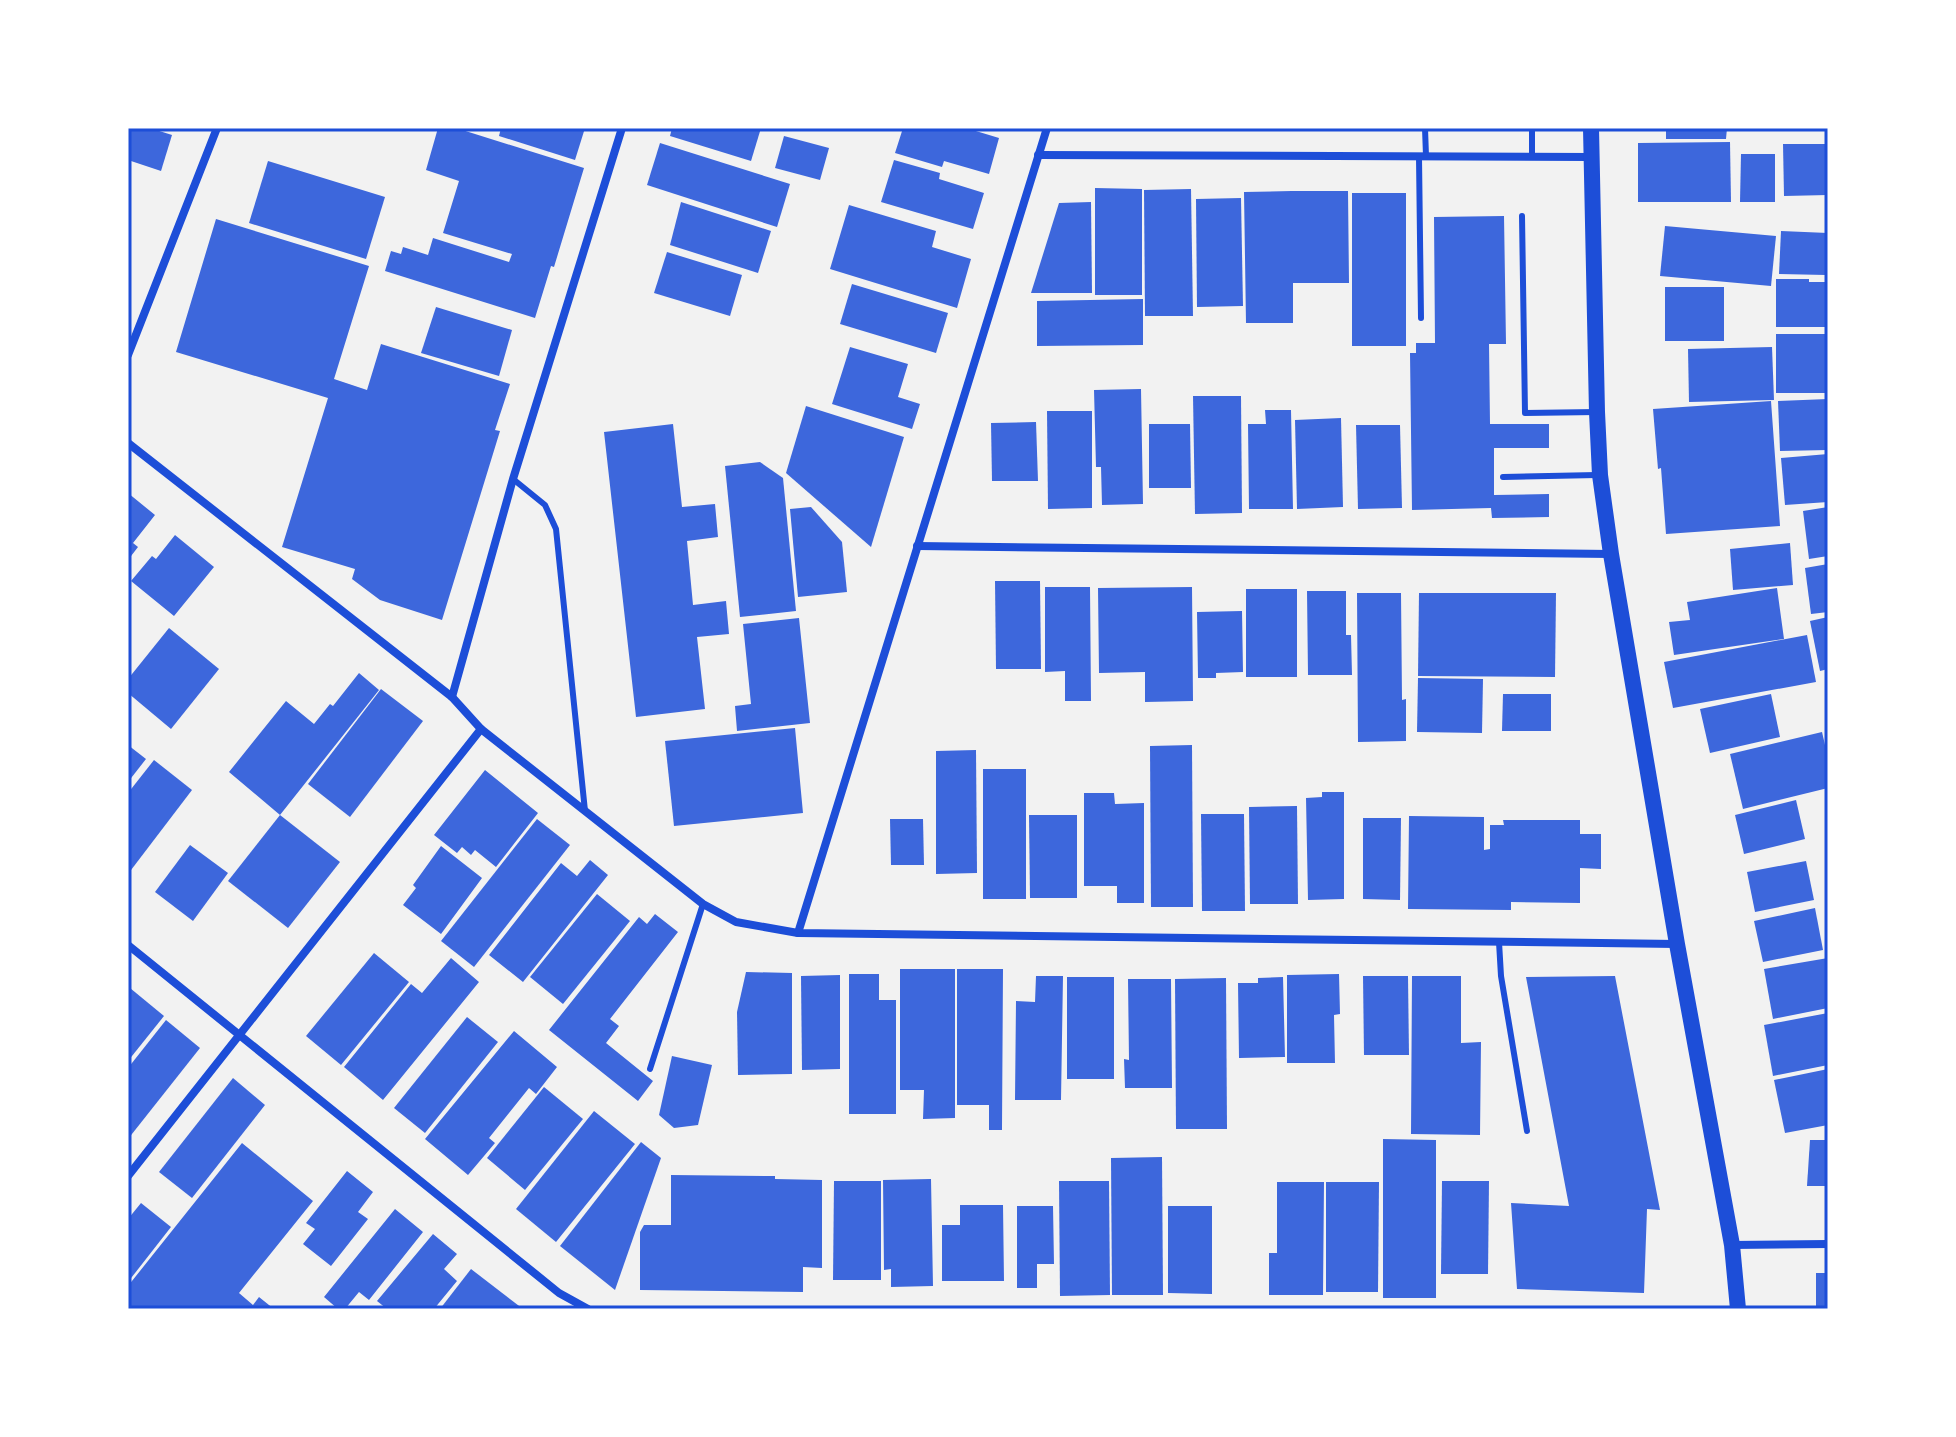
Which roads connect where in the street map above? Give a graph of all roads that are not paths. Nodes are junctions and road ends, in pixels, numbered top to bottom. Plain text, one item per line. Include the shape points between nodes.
1 (217, 128) edge
2 (622, 128) edge
3 (1047, 128) edge
4 (1425, 128) edge
5 (1532, 128) edge
6 (1591, 128) edge
7 (1038, 155) junction
8 (1422, 156) junction
9 (1532, 157) junction
10 (1592, 157) junction
11 (1522, 216) dead end
12 (1421, 318) dead end
13 (128, 355) edge
14 (1597, 412) junction
15 (128, 443) edge
16 (1600, 475) junction
17 (1503, 477) dead end
18 (513, 479) junction
19 (917, 546) junction
20 (1611, 554) junction
21 (452, 697) junction
22 (481, 729) junction
23 (585, 811) junction
24 (703, 904) junction
25 (798, 933) junction
26 (1499, 942) junction
27 (1677, 944) junction
28 (128, 945) edge
29 (239, 1034) junction
30 (650, 1069) dead end
31 (1527, 1131) dead end
32 (128, 1176) edge
33 (1828, 1244) edge
34 (1732, 1245) junction
35 (588, 1309) edge
36 (1738, 1309) edge

1 - 13 street
2 - 18 street
3 - 7 street
4 - 8 lane
5 - 9 lane
6 - 10 main road
7 - 8 street
7 - 19 street
8 - 9 street
8 - 12 lane
9 - 10 street
10 - 14 main road
11 - 14 lane via 1525,413
14 - 16 main road
15 - 21 street
16 - 17 lane
16 - 20 main road
18 - 21 street
18 - 23 lane via 545,505 556,529
19 - 20 street
19 - 25 street
20 - 27 main road
21 - 22 street
22 - 23 street
22 - 29 street
23 - 24 street
24 - 25 street via 736,922
24 - 30 lane
25 - 26 street
26 - 27 street
26 - 31 lane
27 - 34 main road
28 - 29 street
29 - 32 street
29 - 35 street via 559,1293
33 - 34 street
34 - 36 main road

